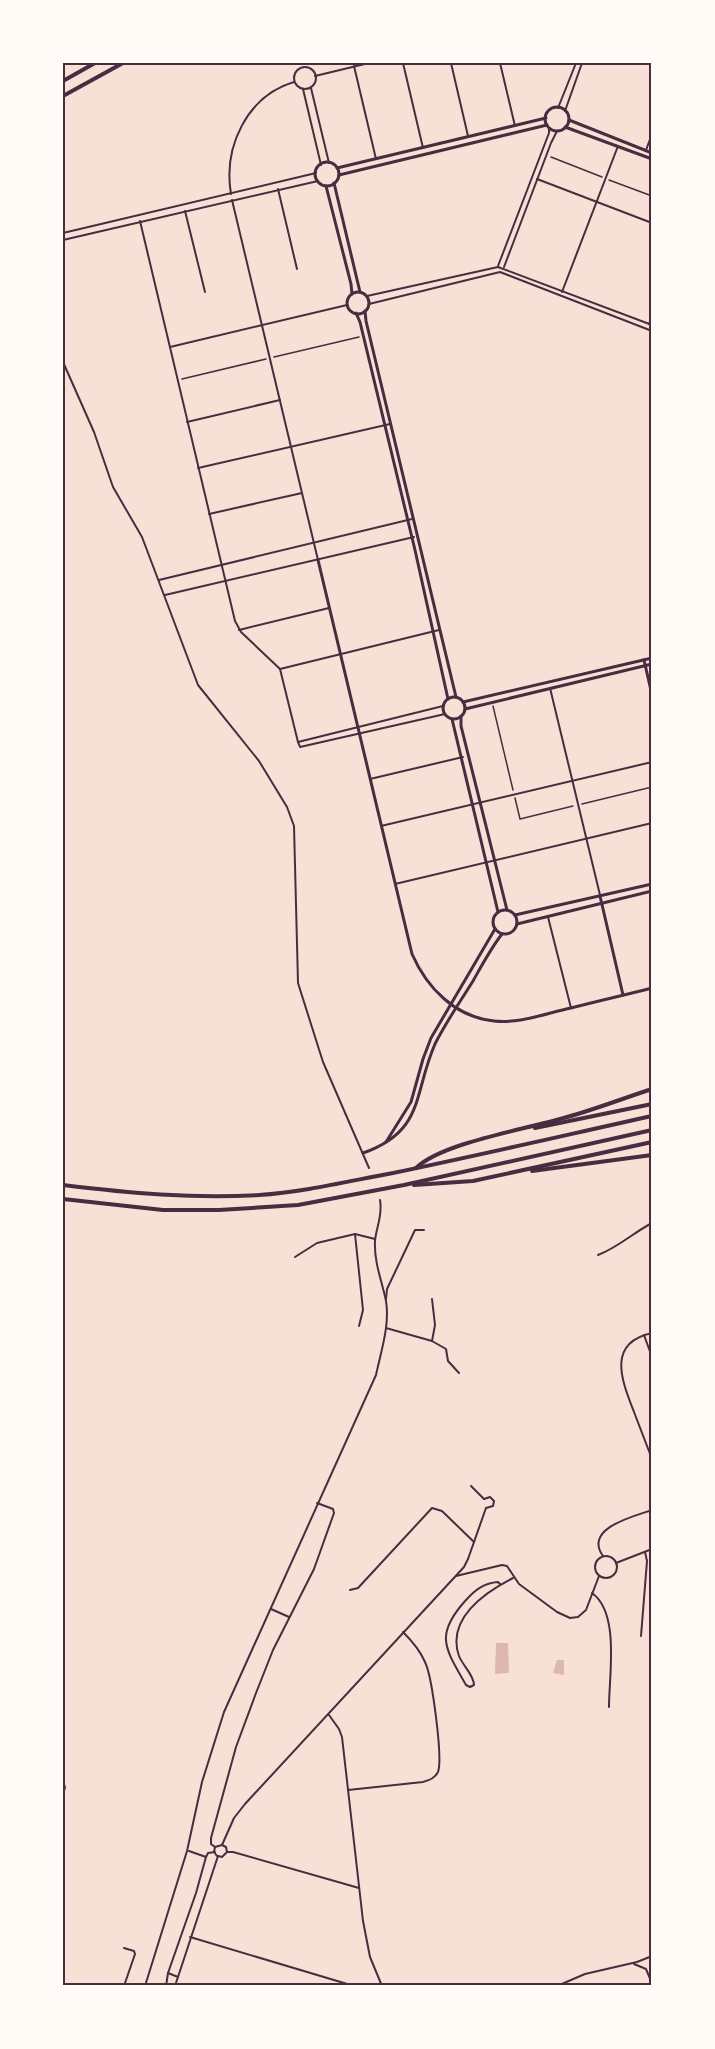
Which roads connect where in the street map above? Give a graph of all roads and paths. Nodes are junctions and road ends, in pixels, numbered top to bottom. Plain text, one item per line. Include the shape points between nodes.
1 (95, 63) edge
2 (123, 63) edge
3 (369, 63) edge
4 (403, 63) edge
5 (451, 63) edge
6 (500, 63) edge
7 (576, 63) edge
8 (582, 63) edge
9 (354, 66) junction
10 (315, 76) junction
11 (63, 81) edge
12 (294, 82) junction
13 (311, 88) junction
14 (303, 89) junction
15 (63, 96) edge
16 (558, 108) junction
17 (566, 111) junction
18 (546, 118) junction
19 (569, 120) junction
20 (515, 126) junction
21 (548, 127) junction
22 (566, 128) junction
23 (557, 131) junction
24 (652, 134) edge
25 (469, 137) junction
26 (618, 146) junction
27 (423, 148) junction
28 (646, 150) junction
29 (652, 153) edge
30 (551, 156) dead end
31 (376, 159) junction
32 (652, 159) edge
33 (329, 163) junction
34 (321, 165) junction
35 (337, 168) junction
36 (316, 172) junction
37 (339, 175) junction
38 (602, 177) dead end
39 (537, 179) junction
40 (609, 180) dead end
41 (318, 181) junction
42 (334, 183) junction
43 (326, 186) junction
44 (278, 189) junction
45 (231, 194) junction
46 (652, 196) edge
47 (232, 200) junction
48 (596, 202) junction
49 (185, 210) junction
50 (140, 221) junction
51 (652, 223) edge
52 (63, 233) edge
53 (63, 240) edge
54 (498, 267) junction
55 (504, 267) junction
56 (297, 269) dead end
57 (562, 290) junction
58 (205, 292) dead end
59 (360, 292) junction
60 (351, 294) junction
61 (367, 296) junction
62 (560, 296) junction
63 (369, 304) junction
64 (347, 305) junction
65 (365, 311) junction
66 (356, 313) junction
67 (652, 317) edge
68 (262, 325) junction
69 (651, 325) edge
70 (652, 331) edge
71 (358, 337) dead end
72 (170, 347) junction
73 (274, 357) dead end
74 (266, 359) dead end
75 (63, 362) edge
76 (182, 379) dead end
77 (280, 400) junction
78 (187, 422) junction
79 (390, 424) junction
80 (384, 426) junction
81 (291, 447) junction
82 (198, 468) junction
83 (302, 493) junction
84 (209, 514) junction
85 (412, 519) junction
86 (406, 520) junction
87 (416, 537) junction
88 (411, 538) junction
89 (314, 542) junction
90 (318, 560) junction
91 (221, 564) junction
92 (159, 580) junction
93 (225, 581) junction
94 (165, 595) junction
95 (329, 608) junction
96 (239, 630) junction
97 (439, 630) junction
98 (433, 632) junction
99 (341, 654) junction
100 (652, 658) edge
101 (644, 660) junction
102 (652, 664) edge
103 (645, 665) junction
104 (280, 669) junction
105 (550, 688) junction
106 (652, 695) edge
107 (456, 697) junction
108 (448, 699) junction
109 (463, 702) junction
110 (443, 706) junction
111 (493, 706) dead end
112 (465, 709) junction
113 (445, 714) junction
114 (461, 716) junction
115 (452, 718) junction
116 (358, 728) junction
117 (359, 733) junction
118 (298, 742) junction
119 (463, 757) junction
120 (652, 762) edge
121 (370, 779) junction
122 (572, 780) junction
123 (652, 788) edge
124 (513, 790) dead end
125 (515, 798) dead end
126 (480, 802) junction
127 (474, 804) junction
128 (582, 804) dead end
129 (573, 807) dead end
130 (652, 823) edge
131 (381, 826) junction
132 (586, 839) junction
133 (494, 861) junction
134 (488, 862) junction
135 (395, 884) junction
136 (652, 884) edge
137 (652, 891) edge
138 (600, 896) junction
139 (602, 903) junction
140 (507, 910) junction
141 (498, 912) junction
142 (515, 915) junction
143 (548, 915) junction
144 (517, 924) junction
145 (495, 929) junction
146 (502, 934) junction
147 (652, 988) edge
148 (623, 995) junction
149 (451, 1004) junction
150 (456, 1008) junction
151 (571, 1008) junction
152 (652, 1089) edge
153 (652, 1104) edge
154 (652, 1116) edge
155 (652, 1130) edge
156 (486, 1139) junction
157 (652, 1142) edge
158 (384, 1145) junction
159 (363, 1153) junction
160 (652, 1155) edge
161 (369, 1168) dead end
162 (415, 1168) junction
163 (505, 1175) junction
164 (63, 1185) edge
165 (404, 1185) junction
166 (63, 1199) edge
167 (380, 1200) dead end
168 (652, 1223) edge
169 (424, 1230) dead end
170 (355, 1234) junction
171 (375, 1239) junction
172 (598, 1255) dead end
173 (296, 1257) dead end
174 (432, 1299) dead end
175 (386, 1300) junction
176 (359, 1326) dead end
177 (386, 1328) junction
178 (652, 1333) edge
179 (644, 1335) junction
180 (432, 1341) junction
181 (652, 1357) edge
182 (459, 1373) dead end
183 (652, 1459) edge
184 (471, 1486) dead end
185 (484, 1499) junction
186 (317, 1503) junction
187 (486, 1508) junction
188 (652, 1510) edge
189 (474, 1542) junction
190 (652, 1549) edge
191 (645, 1552) junction
192 (603, 1556) junction
193 (616, 1563) junction
194 (456, 1576) junction
195 (599, 1576) junction
196 (513, 1578) junction
197 (500, 1584) junction
198 (350, 1590) dead end
199 (592, 1593) junction
200 (271, 1609) junction
201 (290, 1617) junction
202 (403, 1632) junction
203 (641, 1636) dead end
204 (609, 1707) dead end
205 (328, 1714) junction
206 (63, 1782) edge
207 (348, 1790) junction
208 (63, 1796) edge
209 (222, 1845) junction
210 (215, 1847) junction
211 (187, 1851) junction
212 (215, 1852) junction
213 (227, 1852) junction
214 (218, 1856) junction
215 (206, 1857) junction
216 (359, 1888) junction
217 (190, 1938) junction
218 (124, 1948) dead end
219 (652, 1956) edge
220 (629, 1964) junction
221 (168, 1973) junction
222 (178, 1977) junction
223 (379, 1981) junction
224 (652, 1981) edge
225 (124, 1986) edge
226 (145, 1986) edge
227 (165, 1986) edge
228 (175, 1986) edge
229 (354, 1986) edge
230 (377, 1986) edge
231 (382, 1986) edge
232 (557, 1986) edge
233 (649, 1986) edge

1 - 11 highway
2 - 15 highway
3 - 9 street
4 - 27 street
5 - 25 street
6 - 20 street
7 - 16 street
8 - 17 street
9 - 10 street
9 - 31 street
10 - 12 street via 311,69 303,68 295,74
10 - 13 street
12 - 14 street
12 - 45 street via 267,96 242,125 230,159
13 - 14 street
13 - 33 street
14 - 34 street
16 - 17 main road
16 - 18 main road via 550,110
17 - 19 main road
18 - 20 main road
18 - 21 main road
19 - 22 main road
19 - 28 main road
20 - 25 main road
21 - 23 main road
21 - 37 main road
21 - 54 street via 549,134
22 - 23 main road
22 - 26 main road
23 - 39 street
24 - 28 street
25 - 27 main road
26 - 32 main road
26 - 48 street
27 - 31 main road
28 - 29 main road
30 - 38 street
31 - 35 main road
33 - 34 main road
33 - 35 main road
34 - 36 main road
35 - 37 main road
36 - 41 main road
36 - 45 street
37 - 42 main road
39 - 48 street
39 - 55 street
40 - 46 street
41 - 43 main road
41 - 44 street
42 - 43 main road
42 - 59 main road
43 - 60 main road
44 - 47 street
44 - 56 street
45 - 52 street
47 - 49 street
47 - 68 street
48 - 51 street
48 - 57 street
49 - 50 street
49 - 58 street
50 - 53 street
50 - 72 street
54 - 55 street
54 - 61 street
55 - 57 street
57 - 62 street
57 - 69 street
59 - 60 main road
59 - 61 main road
60 - 64 main road
61 - 63 main road
62 - 63 street via 500,272
62 - 70 street
63 - 65 main road
64 - 66 main road
64 - 68 street
65 - 66 main road
65 - 79 main road
66 - 80 main road
67 - 69 street
68 - 72 street
68 - 77 street
71 - 73 street
72 - 78 street
74 - 76 street
75 - 92 street via 113,487 142,537
77 - 78 street
77 - 81 street
78 - 82 street
79 - 80 street
79 - 85 main road
80 - 81 street
80 - 86 main road
81 - 82 street
81 - 83 street
82 - 84 street
83 - 84 street
83 - 89 street
84 - 91 street
85 - 86 street
85 - 87 main road
86 - 88 main road
86 - 89 street
87 - 88 street
87 - 97 main road
88 - 90 street
88 - 98 main road
89 - 90 street
89 - 91 street
90 - 93 street
90 - 95 main road
91 - 92 street
91 - 93 street
92 - 94 street
93 - 94 street
93 - 96 street
94 - 159 street via 198,685 259,761 294,826 298,983 322,1062
95 - 96 street
95 - 99 main road
96 - 104 street
97 - 98 street
97 - 107 main road
98 - 99 street
98 - 108 main road
99 - 104 street
99 - 116 main road
100 - 101 main road
101 - 103 main road
101 - 109 main road
102 - 103 main road
103 - 105 main road
103 - 106 main road
104 - 118 street
105 - 112 main road
105 - 122 street
107 - 108 main road
107 - 109 main road
108 - 110 main road
109 - 112 main road
110 - 113 main road
110 - 116 street
111 - 124 street
112 - 114 main road
113 - 115 main road
113 - 117 street
114 - 115 main road
114 - 126 main road
115 - 119 main road
116 - 117 main road
116 - 118 street
117 - 118 street via 300,747
117 - 121 main road
119 - 121 street
119 - 127 main road
120 - 122 street
121 - 131 main road
122 - 126 street
122 - 132 street
123 - 128 street
125 - 129 street via 520,819
126 - 127 street
126 - 133 main road
127 - 131 street
127 - 134 main road
130 - 132 street
131 - 135 main road
132 - 133 street
132 - 138 street
133 - 134 street
133 - 140 main road
134 - 135 street
134 - 141 main road
135 - 149 main road via 415,961 428,982
136 - 138 main road
137 - 139 main road
138 - 139 main road
138 - 142 main road
139 - 143 main road
139 - 148 main road
140 - 141 main road
140 - 142 main road
141 - 145 main road via 493,921
142 - 144 main road
143 - 144 main road
143 - 151 street
144 - 146 main road via 513,931
145 - 146 main road
145 - 149 main road
146 - 150 main road
147 - 148 main road
148 - 151 main road
149 - 150 main road
149 - 158 main road via 428,1045 411,1102
150 - 151 main road via 494,1021 520,1020
150 - 158 main road via 430,1057 411,1115 398,1134
152 - 156 highway
153 - 156 highway
154 - 162 highway
155 - 165 highway
156 - 162 highway via 440,1152
157 - 163 highway
158 - 159 main road
159 - 161 street
160 - 163 highway
162 - 164 highway via 261,1195 163,1196
163 - 165 highway
165 - 166 highway via 298,1205 230,1210 163,1210
167 - 171 street via 380,1224
168 - 172 street
169 - 175 street via 415,1230 387,1289
170 - 171 street
170 - 173 street via 317,1244
170 - 176 street via 363,1310
171 - 175 street via 376,1268
174 - 180 street
175 - 177 street
177 - 180 street
177 - 186 street via 376,1375
178 - 179 street
179 - 181 street
179 - 183 street via 632,1341 620,1369
180 - 182 street via 446,1349 448,1361
184 - 185 street
185 - 187 street
185 - 187 street via 490,1497 494,1501 493,1506
186 - 200 street
186 - 201 street via 334,1512 314,1569
187 - 189 street
188 - 192 street via 607,1528 600,1540
189 - 194 street
189 - 198 street via 442,1511 432,1508 358,1588
190 - 191 street
191 - 193 street
191 - 203 street via 648,1562
192 - 193 street
192 - 195 street via 595,1565
193 - 195 street via 613,1575
194 - 196 street via 505,1565
194 - 202 street
195 - 199 street
196 - 197 street
196 - 199 street via 570,1618 584,1613
197 - 197 street via 484,1594 460,1625 458,1650 474,1681 470,1687 449,1654 447,1628 454,1613 474,1592 485,1584
199 - 204 street via 604,1606 610,1627
200 - 201 street
200 - 211 street via 224,1712 205,1771
201 - 210 street via 273,1650 236,1747 211,1838
202 - 205 street
202 - 207 street via 428,1668 439,1752 437,1772 423,1782
205 - 207 street via 342,1737
205 - 209 street via 239,1811
206 - 208 street
207 - 216 street
209 - 210 street
209 - 213 street
210 - 212 street
211 - 215 street
211 - 226 street
212 - 214 street
212 - 215 street
213 - 214 street
213 - 216 street
214 - 217 street
215 - 221 street
216 - 223 street via 367,1945
217 - 222 street
217 - 229 street
218 - 225 street via 135,1954
219 - 220 street
220 - 224 street via 644,1967
220 - 232 street via 585,1974
221 - 222 street
221 - 227 street
222 - 228 street
223 - 230 street
223 - 231 street
224 - 233 street

